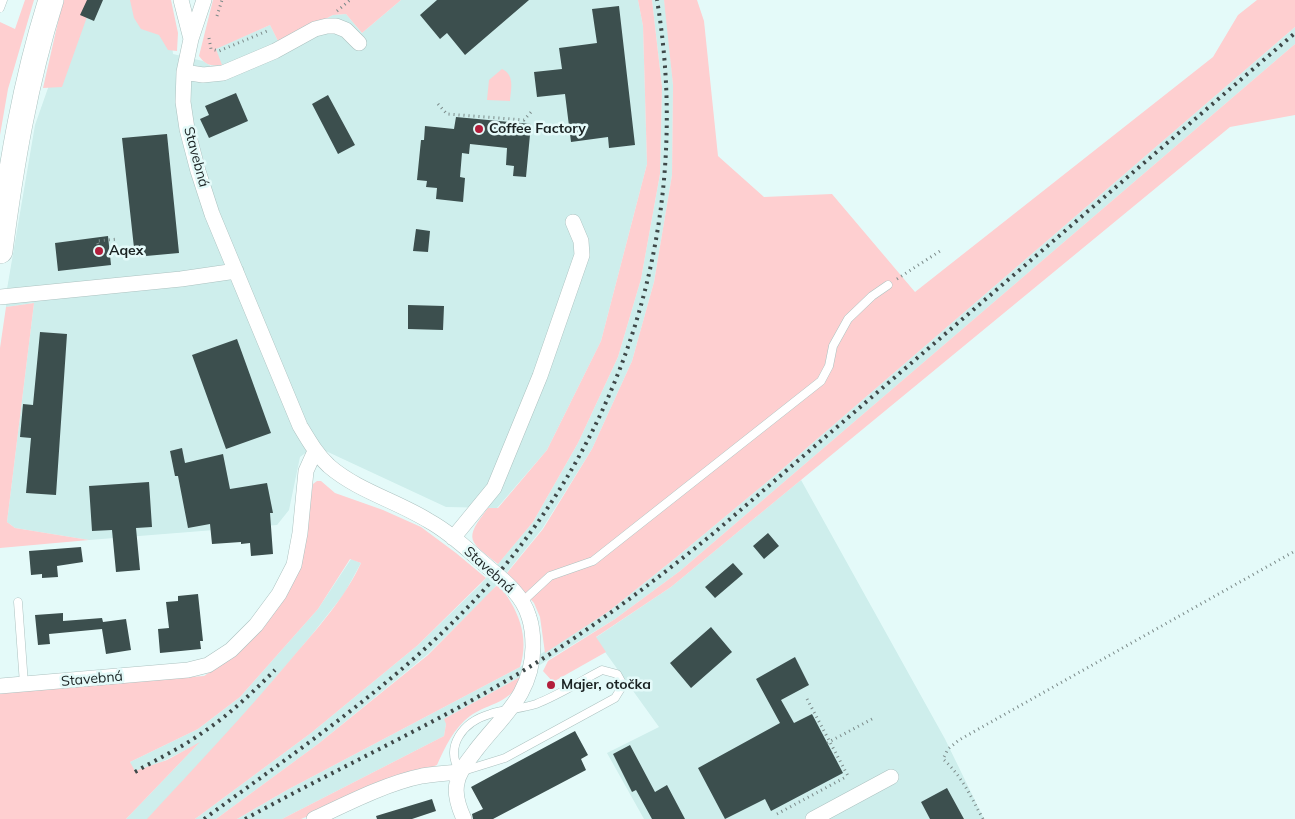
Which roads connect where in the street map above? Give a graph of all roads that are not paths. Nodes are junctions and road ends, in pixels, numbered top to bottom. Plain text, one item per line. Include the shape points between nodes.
1 (3, 0) edge
2 (50, 0) edge
3 (181, 0) edge
4 (204, 0) edge
5 (0, 8) edge
6 (190, 39) junction
7 (359, 43) dead end
8 (184, 72) junction
9 (573, 222) dead end
10 (0, 251) edge
11 (236, 271) junction
12 (888, 285) road end
13 (0, 297) edge
14 (315, 451) junction
15 (453, 538) junction
16 (18, 602) dead end
17 (522, 602) junction
18 (24, 684) junction
19 (0, 686) edge
20 (508, 710) junction
21 (460, 772) junction
22 (891, 777) dead end
23 (314, 819) edge
24 (464, 819) edge
25 (813, 819) edge

1 - 5 lane
2 - 10 main road via 20,121
3 - 6 street, Stavebná
4 - 6 street, Stavebná
6 - 8 street, Stavebná
7 - 8 street via 346,30 327,26 222,73
8 - 11 street, Stavebná via 183,102 187,129 212,214
9 - 15 street via 581,241 582,255 540,376 494,488
11 - 13 street
11 - 14 street, Stavebná via 287,397
12 - 17 lane via 848,319 833,346 821,381 593,561 550,576
14 - 15 street, Stavebná via 329,466 352,482 430,521
14 - 18 street, Stavebná via 306,471 294,565 268,610 231,650 208,665 188,670
15 - 17 street, Stavebná via 506,582
16 - 18 lane
17 - 20 street, Stavebná via 530,618 533,636 532,665 521,694
18 - 19 street, Stavebná
20 - 21 street, Stavebná
20 - 21 lane via 489,714 471,724 456,740 454,763
20 - 21 lane via 536,704 602,670 617,674 623,685 615,698 505,758
21 - 23 street via 421,776 347,803
21 - 24 street via 456,797
22 - 25 street

